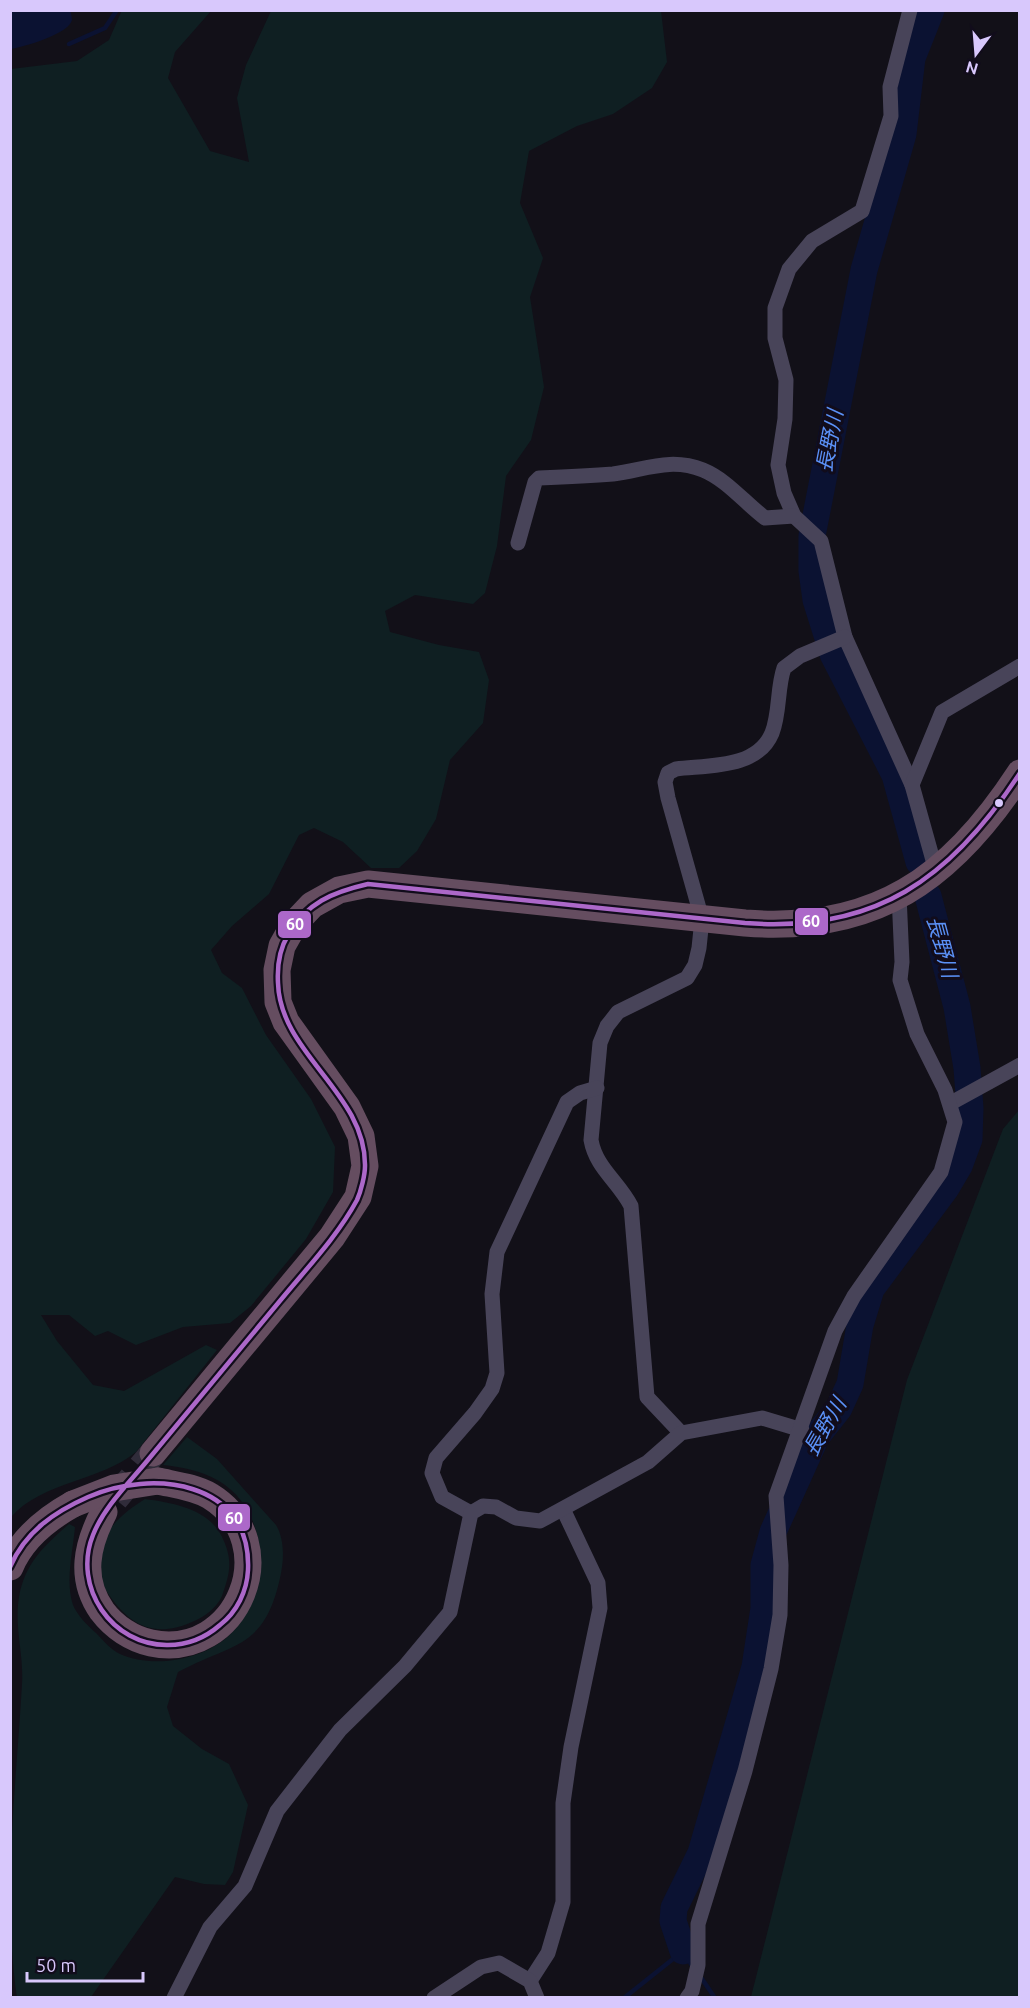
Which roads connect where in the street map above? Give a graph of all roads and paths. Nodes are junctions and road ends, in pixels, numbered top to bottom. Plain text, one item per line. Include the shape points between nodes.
1 (910, 10) edge
2 (798, 518) junction
3 (518, 543) dead end
4 (845, 638) junction
5 (1020, 666) edge
6 (1020, 773) edge
7 (912, 785) junction
8 (936, 871) junction
9 (899, 895) junction
10 (702, 919) junction
11 (1020, 1065) edge
12 (597, 1088) junction
13 (951, 1103) junction
14 (802, 1430) junction
15 (681, 1433) junction
16 (153, 1454) tunnel mouth
17 (563, 1509) junction
18 (104, 1512) tunnel mouth
19 (471, 1513) junction
20 (10, 1567) edge
21 (530, 1981) junction
22 (174, 1998) edge
23 (434, 1998) edge
24 (537, 1998) edge
25 (687, 1998) edge

1 - 2 street via 890,87 891,116 862,211 812,241 789,269 775,308 775,338 786,380 778,465 784,493
2 - 3 street via 765,518 731,488 704,471 677,463 654,464 616,473 539,478
2 - 4 street via 821,541
4 - 7 street
4 - 10 street via 800,656 784,668 772,732 751,756 668,773 668,798
5 - 7 street via 942,712
6 - 8 highway via 967,845
7 - 8 street
8 - 9 highway
9 - 10 highway via 852,914 799,924
9 - 13 street via 900,980 917,1034
10 - 12 street via 695,965 687,978 618,1012 607,1026 600,1043
10 - 16 highway via 368,884 339,890 312,905 295,923 282,946 277,970 278,1002 286,1022 347,1107 361,1136 365,1167 358,1197 332,1237
11 - 13 street
12 - 15 street via 591,1140 594,1155 631,1206 647,1397
12 - 19 street via 567,1102 497,1252 492,1294 497,1373 492,1389 475,1413 436,1458 432,1473 442,1497
13 - 14 street via 955,1122 941,1172 854,1296 835,1331
14 - 15 street via 762,1418
14 - 25 street via 776,1496 780,1615 771,1670 698,1924 698,1965
15 - 17 street via 648,1462
17 - 19 street via 540,1521 516,1518 496,1507 483,1506
17 - 21 street via 598,1583 600,1608 563,1803 563,1902 548,1953
18 - 20 highway, bridge via 92,1536 87,1567 90,1587 105,1615 128,1635 148,1642 179,1644 208,1634 225,1621 242,1595 248,1575 246,1544 238,1525 218,1502 190,1487 158,1481 114,1488 73,1504 37,1528
19 - 22 street via 450,1612 405,1666 339,1730 277,1811 244,1886 210,1927
21 - 23 street via 499,1963 491,1964 481,1966
21 - 24 street

